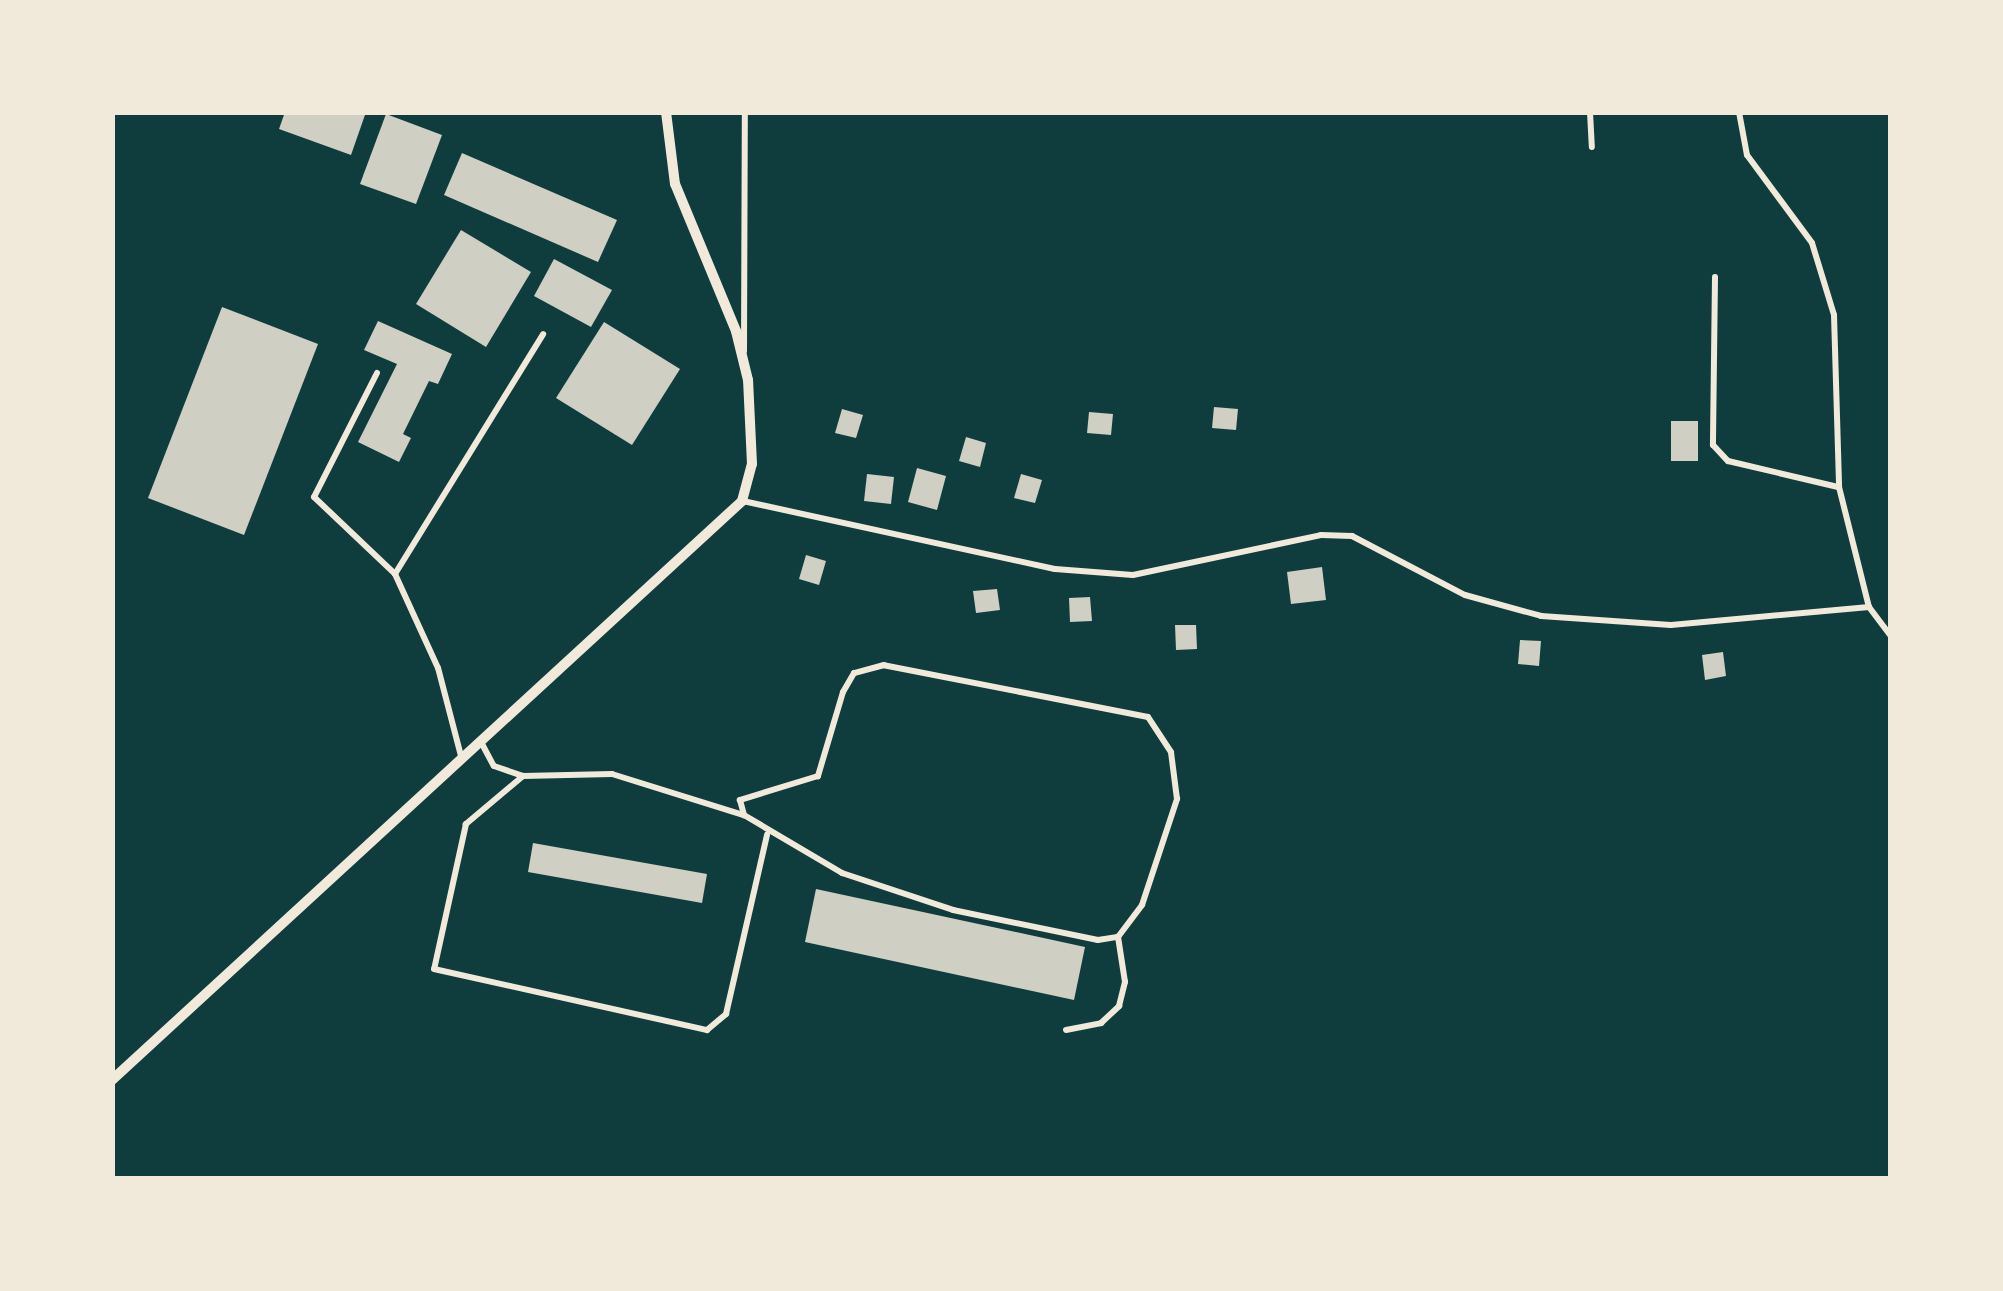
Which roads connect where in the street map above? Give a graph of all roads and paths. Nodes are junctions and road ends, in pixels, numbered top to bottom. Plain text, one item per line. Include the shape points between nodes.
1 (666, 112) edge
2 (745, 112) edge
3 (1590, 112) edge
4 (1739, 112) edge
5 (1592, 146) dead end
6 (1715, 278) dead end
7 (543, 334) dead end
8 (744, 362) junction
9 (377, 373) dead end
10 (1839, 488) junction
11 (742, 501) junction
12 (395, 574) junction
13 (1869, 608) junction
14 (1890, 635) edge
15 (481, 742) junction
16 (460, 756) junction
17 (524, 776) junction
18 (744, 815) junction
19 (767, 834) junction
20 (1118, 937) junction
21 (1066, 1030) dead end
22 (112, 1080) edge

1 - 8 street via 675,184
2 - 8 lane
3 - 5 lane
4 - 10 lane via 1747,155 1812,243 1834,315
6 - 10 lane via 1713,445 1728,461
7 - 12 lane
8 - 11 street via 754,432
9 - 12 lane via 314,497
10 - 13 lane
11 - 13 lane via 1054,569 1134,575 1322,535 1352,536 1465,595 1541,616 1670,625
11 - 15 street
12 - 16 lane via 438,668
13 - 14 lane
15 - 16 street
15 - 17 lane via 494,766
16 - 22 street
17 - 18 lane via 612,774
17 - 19 lane via 466,824 434,968 707,1030 726,1014
18 - 19 lane
18 - 20 lane via 740,800 825,768 843,692 866,668 884,665 1148,716 1172,752 1177,799 1162,862
19 - 20 lane via 842,873 953,910 1062,936
20 - 21 lane via 1125,982 1119,1006 1101,1023

